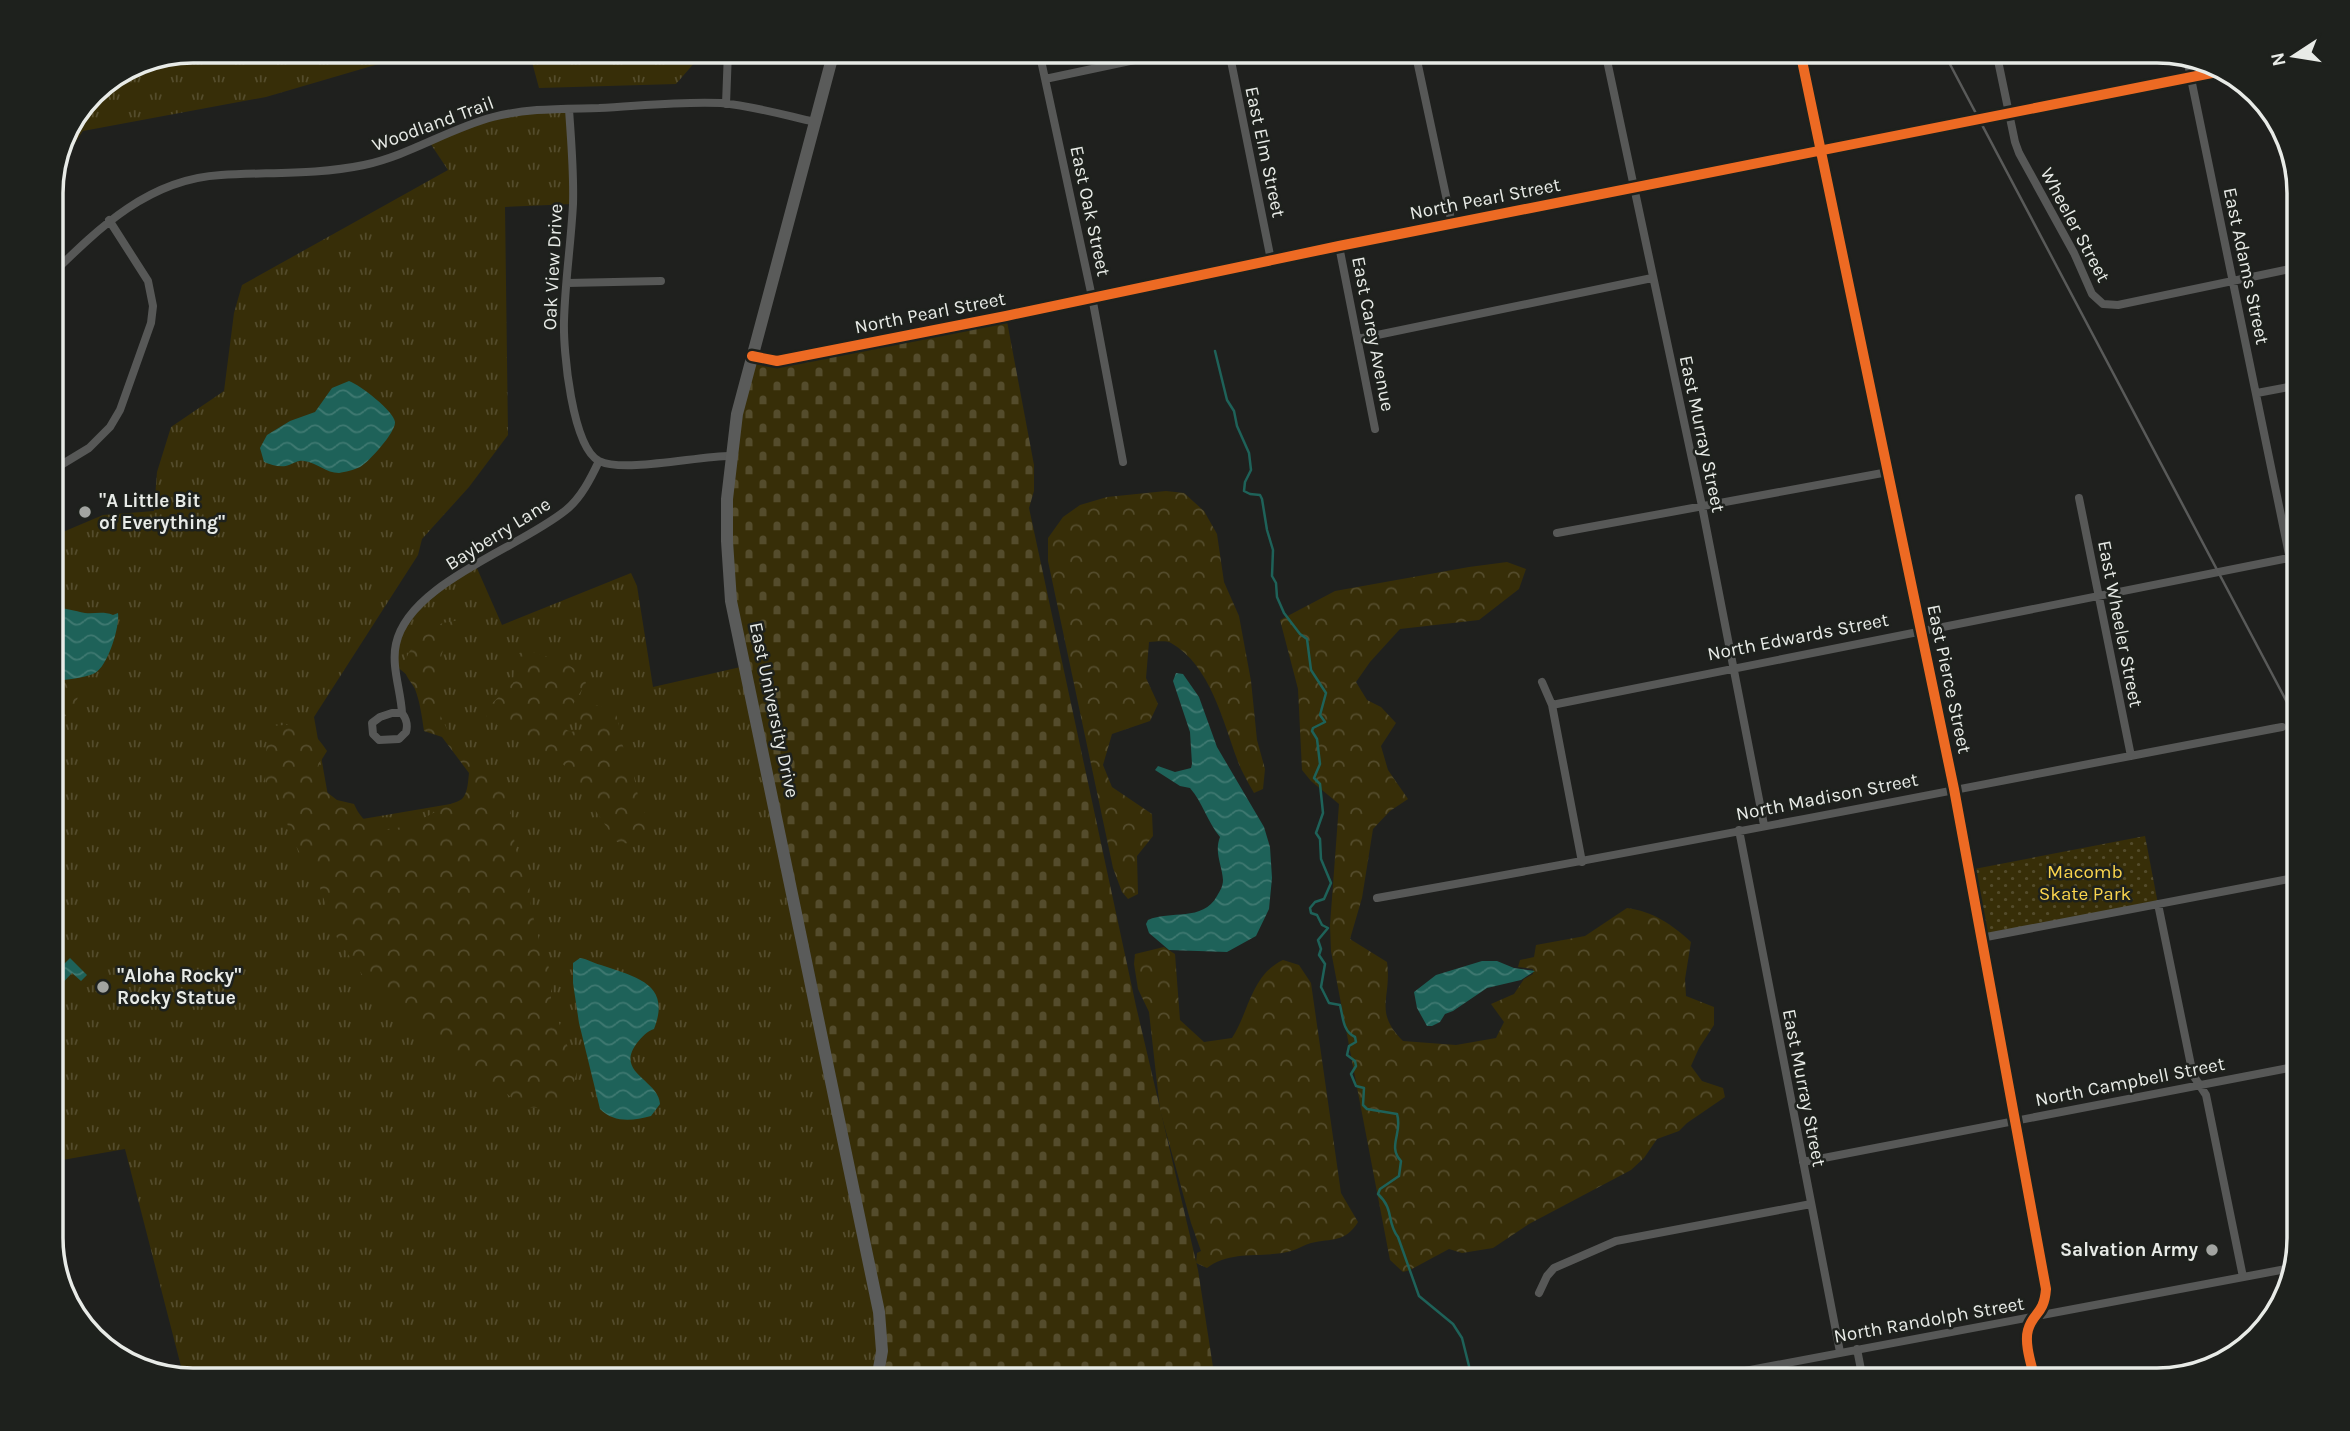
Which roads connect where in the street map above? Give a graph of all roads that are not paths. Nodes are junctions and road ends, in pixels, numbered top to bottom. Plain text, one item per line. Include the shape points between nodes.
1 (728, 63) edge
2 (831, 63) edge
3 (1042, 63) edge
4 (1120, 63) edge
5 (1231, 63) edge
6 (1418, 63) edge
7 (1607, 63) edge
8 (1802, 63) edge
9 (1998, 63) edge
10 (2189, 67) edge
11 (2208, 74) edge
12 (2191, 77) junction
13 (1045, 79) junction
14 (726, 104) junction
15 (569, 109) junction
16 (2008, 111) junction
17 (815, 122) junction
18 (1820, 150) junction
19 (1633, 187) junction
20 (109, 220) junction
21 (1452, 224) junction
22 (1339, 246) junction
23 (1271, 260) junction
24 (63, 264) edge
25 (2287, 269) edge
26 (1652, 278) junction
27 (2233, 280) junction
28 (661, 281) dead end
29 (567, 283) junction
30 (1092, 297) junction
31 (1358, 340) junction
32 (752, 356) junction
33 (2287, 388) edge
34 (2257, 393) junction
35 (1375, 429) dead end
36 (730, 456) junction
37 (599, 461) junction
38 (1123, 461) dead end
39 (63, 464) edge
40 (1888, 472) junction
41 (2079, 498) dead end
42 (1702, 506) junction
43 (2287, 522) edge
44 (1557, 533) dead end
45 (2287, 559) edge
46 (2099, 596) junction
47 (1921, 631) junction
48 (1733, 668) junction
49 (1542, 682) dead end
50 (1552, 705) junction
51 (402, 713) junction
52 (2282, 727) dead end
53 (2131, 756) junction
54 (1954, 789) junction
55 (1764, 825) junction
56 (1739, 830) junction
57 (1583, 862) junction
58 (2287, 879) edge
59 (1377, 898) dead end
60 (2158, 904) junction
61 (1981, 938) junction
62 (2287, 1068) edge
63 (2200, 1085) junction
64 (2015, 1120) junction
65 (1803, 1162) junction
66 (1811, 1204) junction
67 (2283, 1269) edge
68 (2243, 1277) junction
69 (1539, 1293) dead end
70 (2038, 1315) junction
71 (1857, 1349) junction
72 (1839, 1352) junction
73 (879, 1368) edge
74 (1758, 1368) edge
75 (1861, 1368) edge
76 (2033, 1368) edge

1 - 14 street
2 - 17 main road, East University Drive
3 - 13 street, East Oak Street
4 - 13 street
5 - 23 street, East Elm Street
6 - 21 street
7 - 19 street, East Murray Street
8 - 18 street, East Pierce Street
9 - 16 street
10 - 12 street, East Adams Street
11 - 12 street, North Pearl Street
12 - 16 street, North Pearl Street
12 - 27 street, East Adams Street
13 - 30 street, East Oak Street
14 - 15 street, Woodland Trail
14 - 17 street, Woodland Trail
15 - 20 street, Woodland Trail via 490,118 365,165 200,178 153,193
15 - 29 street, Oak View Drive via 573,204
16 - 18 street, North Pearl Street
16 - 27 street, Wheeler Street via 2019,153 2099,302 2118,305
17 - 32 main road, East University Drive
18 - 19 street, North Pearl Street
18 - 40 street, East Pierce Street
19 - 21 street, North Pearl Street
19 - 26 street, East Murray Street
20 - 24 street, Woodland Trail
20 - 39 street via 148,281 151,323 110,427 89,448
21 - 22 street, North Pearl Street
22 - 23 street, North Pearl Street
22 - 31 street, East Carey Avenue
23 - 30 street, North Pearl Street
25 - 27 street
26 - 31 street
26 - 42 street, East Murray Street
27 - 34 street, East Adams Street
28 - 29 street
29 - 37 street, Oak View Drive via 564,338 578,430 585,447
30 - 32 street, North Pearl Street via 777,361
30 - 38 street, East Oak Street
31 - 35 street, East Carey Avenue
32 - 36 main road, East University Drive
33 - 34 street
34 - 43 street, East Adams Street
36 - 37 street via 617,467
36 - 73 main road, East University Drive via 726,520 731,601 880,1312
37 - 51 street, Bayberry Lane via 568,509 434,591 406,619 394,653
40 - 42 street
40 - 47 street, East Pierce Street
41 - 46 street, East Wheeler Street
42 - 44 street
42 - 48 street, East Murray Street
45 - 46 street, North Edwards Street
46 - 47 street, North Edwards Street
46 - 53 street, East Wheeler Street
47 - 48 street, North Edwards Street
47 - 54 street, East Pierce Street
48 - 50 street, North Edwards Street
48 - 55 street, East Murray Street
49 - 50 street
50 - 57 street
51 - 51 street, Bayberry Lane via 408,723 405,735 391,740 374,737 374,720
52 - 53 street, North Madison Street
53 - 54 street, North Madison Street
54 - 55 street, North Madison Street
54 - 61 street, East Pierce Street
55 - 56 street, North Madison Street
56 - 57 street, North Madison Street
56 - 65 street, East Murray Street
57 - 59 street, North Madison Street
58 - 60 street
60 - 61 street
60 - 63 street via 2193,1075
61 - 64 street, East Pierce Street
62 - 63 street, North Campbell Street
63 - 64 street, North Campbell Street
63 - 68 street via 2206,1095
64 - 65 street, North Campbell Street
64 - 70 street, East Pierce Street via 2046,1289
65 - 66 street, East Murray Street
66 - 69 street via 1616,1241 1554,1268
66 - 72 street, East Murray Street
67 - 68 street, North Randolph Street
68 - 70 street, North Randolph Street
70 - 71 street, North Randolph Street
70 - 76 street, East Pierce Street via 2027,1338
71 - 72 street, North Randolph Street
71 - 75 street
72 - 74 street, North Randolph Street

